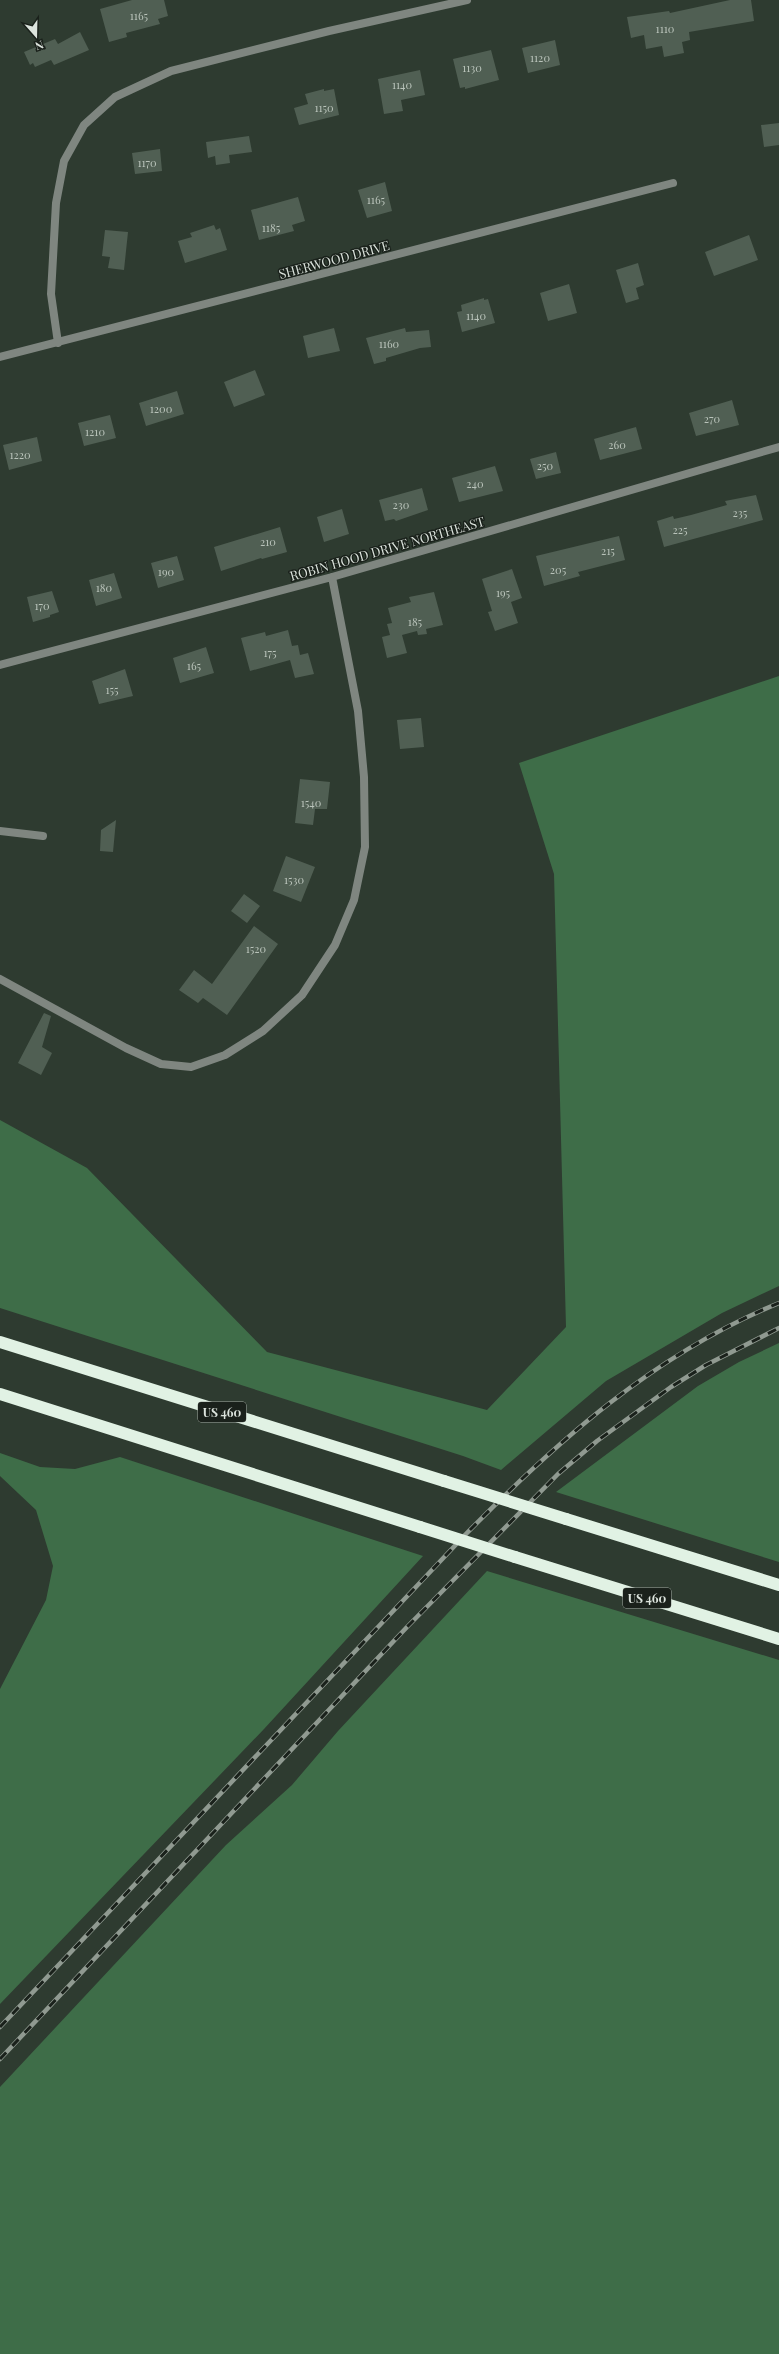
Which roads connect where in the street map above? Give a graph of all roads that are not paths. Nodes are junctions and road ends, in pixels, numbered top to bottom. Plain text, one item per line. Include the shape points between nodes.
1 (467, 0) edge
2 (673, 183) dead end
3 (58, 343) junction
4 (0, 357) edge
5 (779, 447) edge
6 (332, 577) junction
7 (0, 665) edge
8 (0, 831) edge
9 (42, 836) dead end
10 (0, 979) edge
11 (0, 1342) edge
12 (0, 1394) edge
13 (779, 1585) edge
14 (779, 1639) edge

1 - 3 street via 329,31 171,71 115,97 84,125 64,161 56,203 51,294
2 - 3 street, SHERWOOD DRIVE
3 - 4 street, SHERWOOD DRIVE
5 - 6 street, ROBIN HOOD DRIVE NORTHEAST
6 - 7 street, ROBIN HOOD DRIVE NORTHEAST
6 - 10 street via 358,711 364,777 365,847 354,900 335,945 302,995 263,1031 225,1055 191,1067 154,1061
8 - 9 street
11 - 13 highway, US 460, bridge
12 - 14 highway, US 460, bridge

